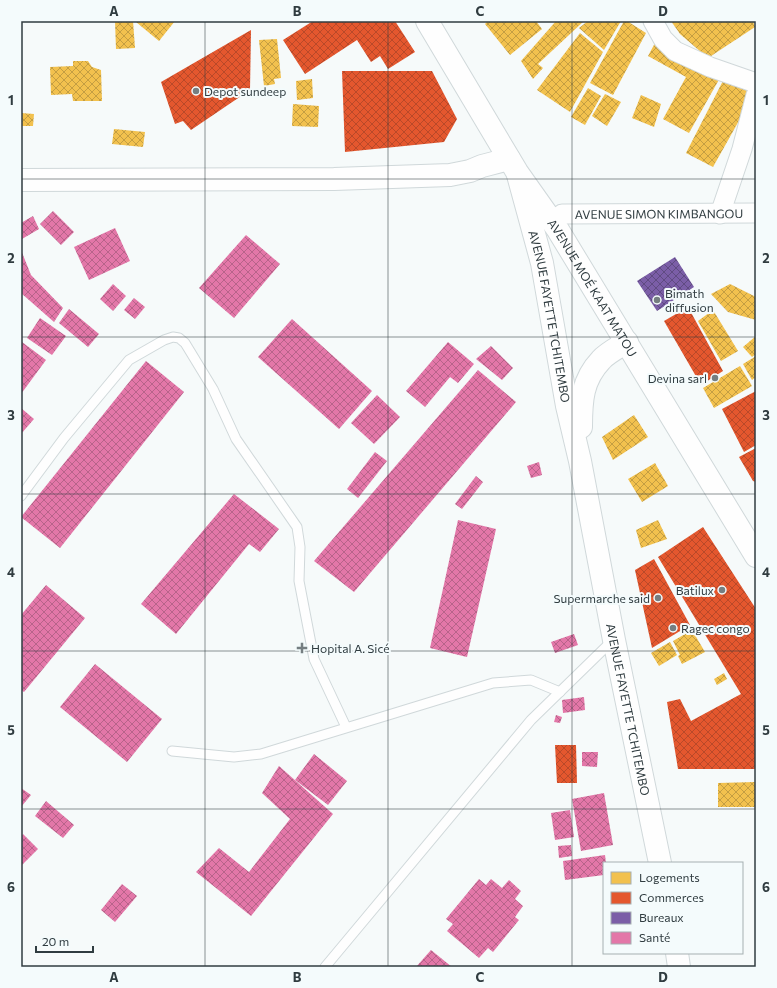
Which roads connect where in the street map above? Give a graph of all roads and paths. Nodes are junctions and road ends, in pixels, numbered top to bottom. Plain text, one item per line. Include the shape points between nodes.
1 (427, 21) edge
2 (443, 21) edge
3 (653, 21) edge
4 (756, 83) edge
5 (756, 95) edge
6 (513, 165) junction
7 (21, 180) edge
8 (756, 213) edge
9 (562, 214) junction
10 (720, 214) junction
11 (627, 342) junction
12 (580, 460) junction
13 (21, 496) edge
14 (756, 526) edge
15 (756, 556) edge
16 (614, 640) junction
17 (560, 692) junction
18 (346, 728) junction
19 (172, 751) dead end
20 (660, 862) edge
21 (677, 954) edge
22 (325, 967) edge
23 (679, 967) edge

1 - 6 street, AVENUE MOÉ KAAT MATOU
2 - 9 street, AVENUE MOÉ KAAT MATOU
3 - 4 street via 663,39 675,51 710,67
5 - 10 street via 742,149
6 - 7 street via 482,166 470,171 434,175 334,179
6 - 11 street, AVENUE MOÉ KAAT MATOU via 558,230
6 - 12 street, AVENUE FAYETTE TCHITEMBO via 542,263 567,406
8 - 10 street, AVENUE SIMON KIMBANGOU
9 - 10 street, AVENUE SIMON KIMBANGOU
9 - 14 street, AVENUE MOÉ KAAT MATOU
11 - 12 street, AVENUE FAYETTE TCHITEMBO via 601,359 586,380 582,396
11 - 15 street, AVENUE MOÉ KAAT MATOU
12 - 16 street, AVENUE FAYETTE TCHITEMBO
13 - 18 lane via 64,438 129,360 164,340 179,338 185,343 213,389 236,439 297,527 300,547 299,581 314,659
16 - 17 lane
16 - 20 street, AVENUE FAYETTE TCHITEMBO
17 - 18 lane via 530,680 493,683
17 - 22 lane via 531,720
18 - 19 lane via 261,754 234,757
21 - 23 street

